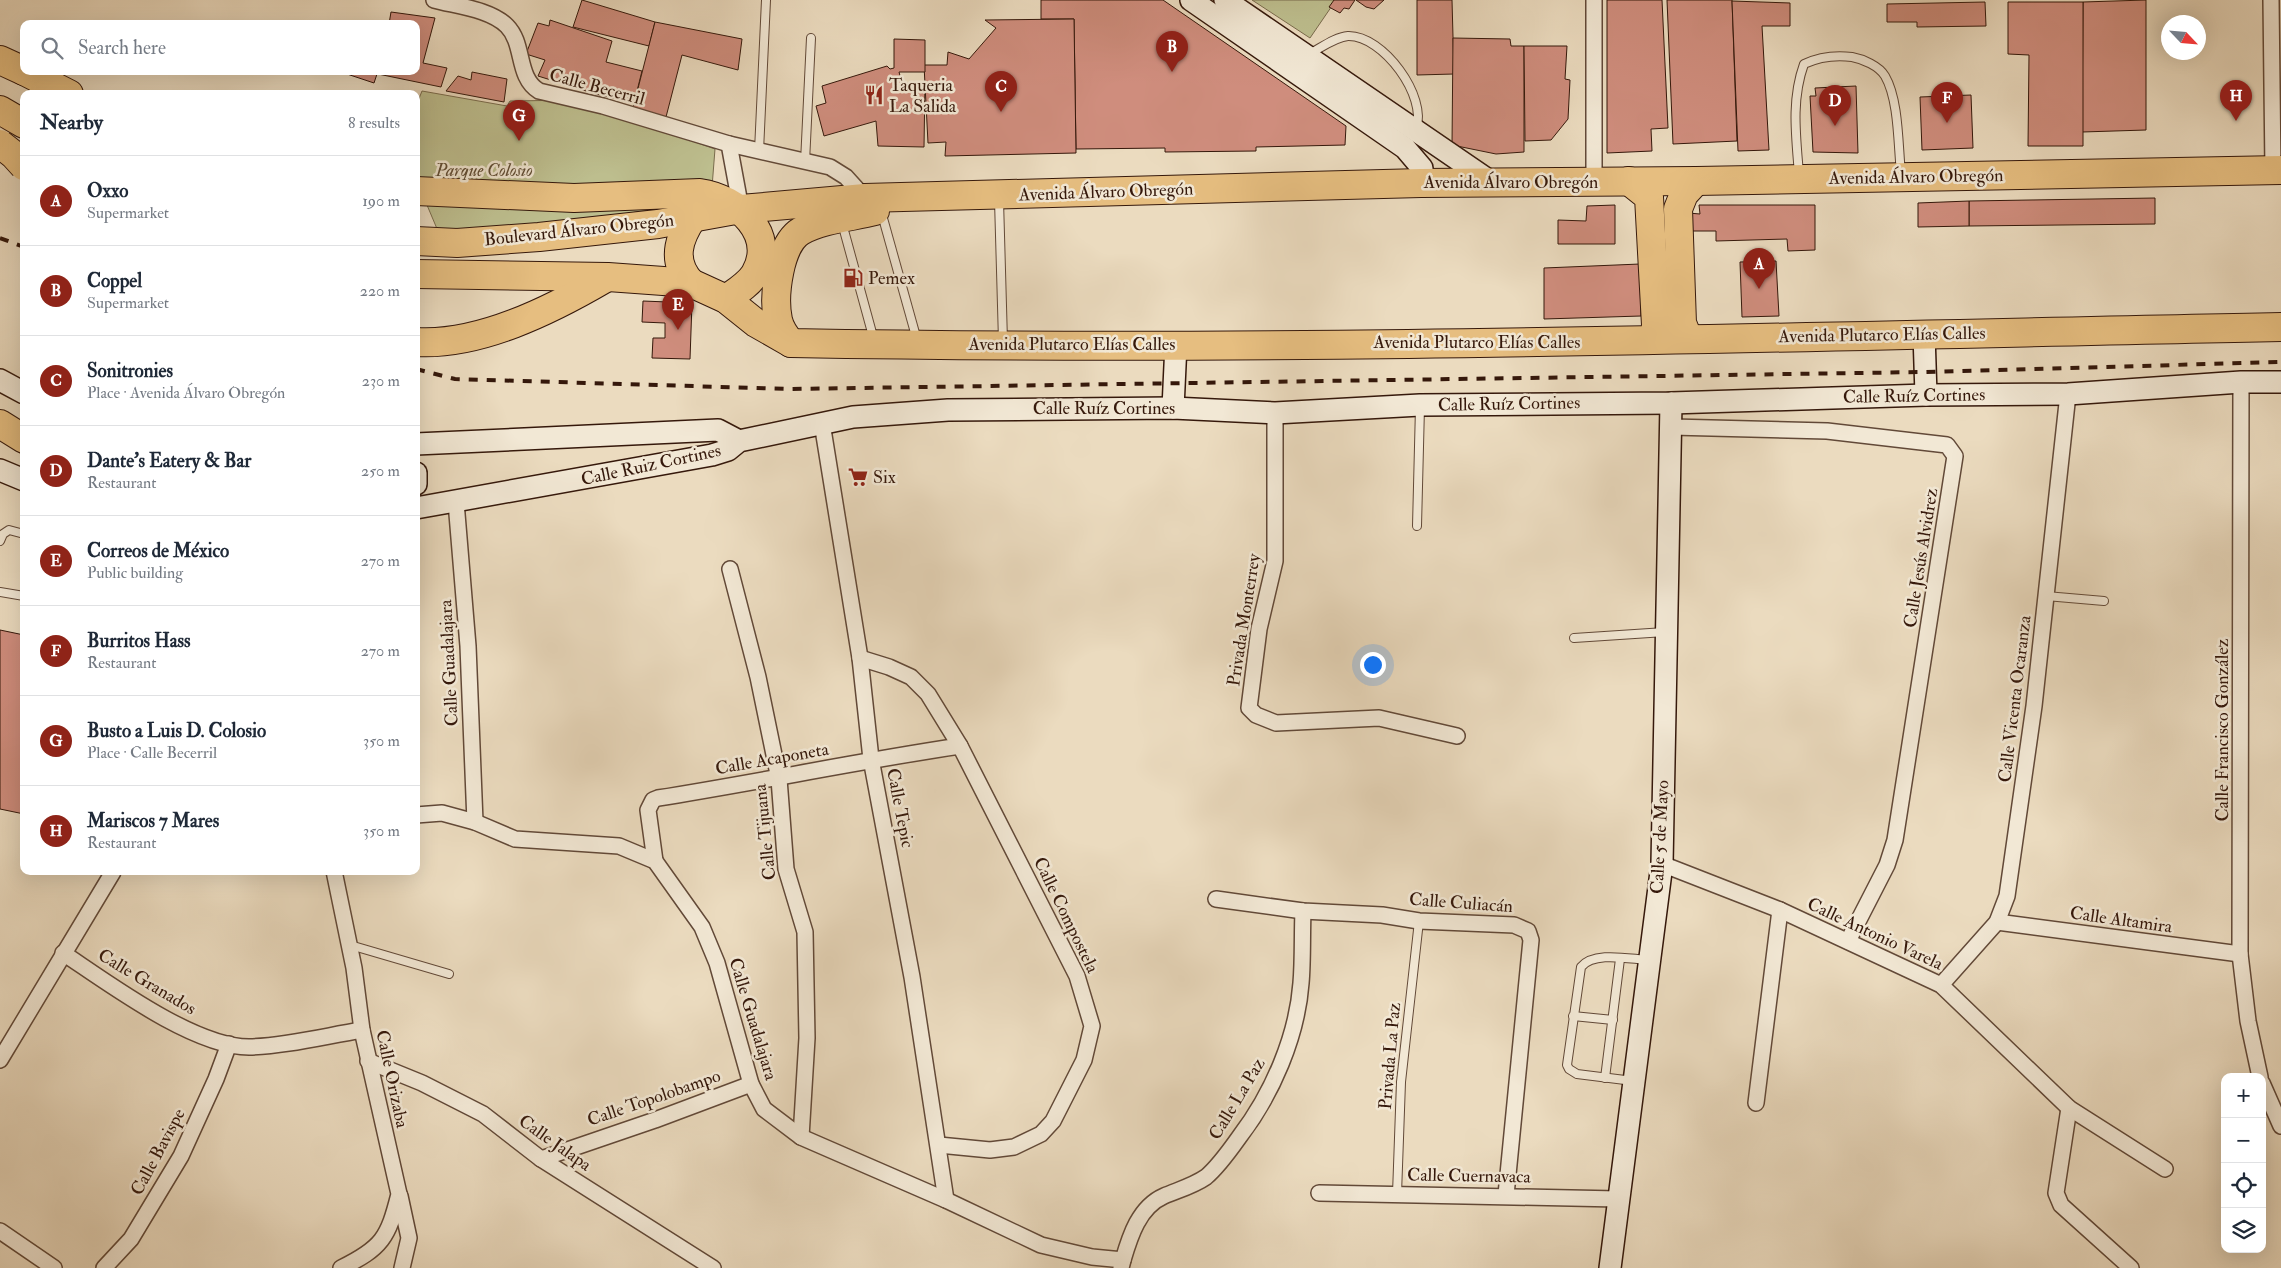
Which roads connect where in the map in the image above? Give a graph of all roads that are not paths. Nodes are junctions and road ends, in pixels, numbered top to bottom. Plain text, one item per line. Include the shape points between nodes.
1 (434, 0) edge
2 (766, 0) edge
3 (1191, 0) edge
4 (1224, 0) edge
5 (1594, 0) edge
6 (2271, 0) edge
7 (812, 38) dead end
8 (1307, 55) junction
9 (0, 60) edge
10 (20, 69) edge
11 (32, 75) edge
12 (61, 90) edge
13 (0, 110) edge
14 (20, 122) edge
15 (1411, 139) junction
16 (729, 144) junction
17 (0, 146) edge
18 (759, 151) junction
19 (20, 158) edge
20 (20, 162) edge
21 (805, 162) junction
22 (2277, 170) edge
23 (1902, 178) junction
24 (1800, 180) junction
25 (1629, 181) junction
26 (1491, 182) junction
27 (1594, 182) junction
28 (1696, 182) junction
29 (1421, 183) junction
30 (420, 191) edge
31 (999, 195) junction
32 (873, 204) junction
33 (741, 209) junction
34 (694, 217) junction
35 (841, 219) junction
36 (420, 241) edge
37 (420, 274) edge
38 (608, 277) junction
39 (691, 283) junction
40 (726, 299) junction
41 (2281, 326) edge
42 (1924, 334) junction
43 (1649, 340) junction
44 (1692, 340) junction
45 (420, 342) edge
46 (791, 343) junction
47 (875, 344) junction
48 (919, 344) junction
49 (1003, 344) junction
50 (1176, 344) junction
51 (0, 380) edge
52 (2241, 382) junction
53 (2281, 382) edge
54 (20, 391) edge
55 (2068, 394) junction
56 (1926, 395) junction
57 (1671, 403) junction
58 (1420, 405) junction
59 (1172, 408) junction
60 (1275, 413) junction
61 (822, 423) junction
62 (0, 424) edge
63 (1672, 427) junction
64 (20, 436) edge
65 (739, 441) junction
66 (0, 442) edge
67 (420, 444) edge
68 (20, 454) edge
69 (0, 470) edge
70 (20, 478) edge
71 (456, 502) junction
72 (420, 507) edge
73 (1417, 526) dead end
74 (20, 533) edge
75 (0, 541) edge
76 (730, 569) dead end
77 (0, 592) edge
78 (20, 595) edge
79 (2046, 596) junction
80 (2104, 601) dead end
81 (1667, 632) junction
82 (1574, 638) dead end
83 (860, 658) junction
84 (1457, 736) dead end
85 (960, 746) junction
86 (872, 759) junction
87 (779, 779) junction
88 (420, 815) edge
89 (474, 822) junction
90 (655, 861) junction
91 (1662, 864) junction
92 (111, 875) edge
93 (335, 875) edge
94 (1216, 899) dead end
95 (1780, 910) junction
96 (1303, 911) junction
97 (1419, 921) junction
98 (1997, 922) junction
99 (1848, 941) junction
100 (350, 945) junction
101 (63, 953) junction
102 (2240, 954) junction
103 (1620, 959) junction
104 (1648, 960) junction
105 (449, 974) dead end
106 (1941, 985) junction
107 (1574, 1016) junction
108 (1613, 1020) junction
109 (362, 1030) junction
110 (229, 1044) junction
111 (0, 1060) edge
112 (368, 1061) junction
113 (2259, 1073) edge
114 (1605, 1078) junction
115 (1633, 1081) junction
116 (751, 1084) junction
117 (2266, 1092) edge
118 (1756, 1102) dead end
119 (2069, 1108) junction
120 (2281, 1126) edge
121 (801, 1130) junction
122 (939, 1145) junction
123 (541, 1159) junction
124 (2165, 1169) dead end
125 (1319, 1193) dead end
126 (400, 1194) junction
127 (1397, 1194) junction
128 (1506, 1195) junction
129 (1618, 1198) junction
130 (946, 1200) junction
131 (0, 1231) edge
132 (1122, 1264) edge
133 (54, 1268) edge
134 (104, 1268) edge
135 (340, 1268) edge
136 (402, 1268) edge
137 (713, 1268) edge
138 (1610, 1268) edge
139 (2132, 1268) edge

1 - 16 street, Calle Becerril via 477,11 507,26 527,79 539,91 603,106
2 - 18 lane
3 - 15 street
4 - 8 street
5 - 27 street
6 - 22 street
7 - 21 lane
8 - 15 street
8 - 15 lane via 1348,36 1369,42 1384,53 1408,83 1420,114
9 - 10 highway
11 - 12 highway
13 - 14 highway
15 - 26 street
15 - 29 street via 1422,168
16 - 18 street, Calle Becerril
16 - 33 street
17 - 19 highway
17 - 20 highway, bridge
18 - 21 street, Calle Becerril
21 - 32 street, Calle Becerril via 838,171
22 - 23 highway, Avenida Álvaro Obregón
23 - 24 highway, Avenida Álvaro Obregón
23 - 24 lane via 1893,101 1884,75 1872,64 1843,56 1816,58 1804,64 1797,84 1794,117
24 - 28 highway, Avenida Álvaro Obregón
25 - 27 highway, Avenida Álvaro Obregón
25 - 28 highway, Avenida Álvaro Obregón
25 - 43 highway via 1649,197 1656,325
26 - 27 highway, Avenida Álvaro Obregón
26 - 29 highway, Avenida Álvaro Obregón
28 - 44 highway via 1684,194 1678,209 1682,323
29 - 31 highway, Avenida Álvaro Obregón
30 - 33 highway via 574,198 700,193 720,196
31 - 32 highway, Avenida Álvaro Obregón
31 - 49 lane
32 - 33 highway, Avenida Álvaro Obregón
32 - 35 highway
32 - 48 lane
33 - 34 highway, Boulevard Álvaro Obregón
33 - 40 highway via 761,242 759,265 754,276
34 - 36 highway, Boulevard Álvaro Obregón via 539,237 457,243
34 - 39 highway via 680,240 678,252 681,271
35 - 46 highway via 802,231 786,248 776,309 780,328
35 - 47 lane
37 - 38 highway, Boulevard Álvaro Obregón
38 - 39 highway, Boulevard Álvaro Obregón
38 - 45 highway via 510,325 455,340
39 - 40 highway, Avenida Plutarco Elías Calles
40 - 46 highway, Avenida Plutarco Elías Calles via 756,323
41 - 42 highway, Avenida Plutarco Elías Calles
42 - 44 highway, Avenida Plutarco Elías Calles
42 - 56 street
43 - 44 highway, Avenida Plutarco Elías Calles
43 - 50 highway, Avenida Plutarco Elías Calles
46 - 47 highway, Avenida Plutarco Elías Calles
47 - 48 highway, Avenida Plutarco Elías Calles
48 - 49 highway, Avenida Plutarco Elías Calles
49 - 50 highway, Avenida Plutarco Elías Calles
50 - 59 street
51 - 54 street
52 - 53 street, Calle Ruíz Cortines
52 - 55 street, Calle Ruíz Cortines
52 - 102 street, Calle Francisco González
55 - 56 street, Calle Ruíz Cortines
55 - 79 street, Calle Vicenta Ocaranza
56 - 57 street, Calle Ruíz Cortines
57 - 58 street, Calle Ruíz Cortines
57 - 63 street, Calle 5 de Mayo
58 - 60 street, Calle Ruíz Cortines
58 - 73 lane
59 - 60 street, Calle Ruíz Cortines
59 - 61 street, Calle Ruíz Cortines via 997,408 853,417
60 - 84 street, Privada Monterrey via 1275,561 1259,629 1249,708 1256,715 1276,723 1379,718
61 - 65 street, Calle Ruíz Cortines
61 - 83 street, Calle Tepic
62 - 64 highway
63 - 81 street, Calle 5 de Mayo
63 - 99 street, Calle Jesús Alvidrez via 1827,431 1947,445 1955,456 1895,840 1887,865
65 - 67 street, Calle Ruiz Cortines via 718,430
65 - 71 street, Calle Ruiz Cortines via 728,450 712,456
66 - 68 highway
69 - 70 street
71 - 72 street, Calle Ruiz Cortines
71 - 89 street, Calle Guadalajara via 468,646
74 - 75 lane via 5,531
76 - 87 street, Calle Tijuana via 758,677
77 - 78 lane
79 - 80 lane
79 - 98 street, Calle Vicenta Ocaranza via 2015,847 2007,896
81 - 82 lane
81 - 91 street, Calle 5 de Mayo
83 - 85 street, Calle Compostela via 911,677 928,694
83 - 86 street, Calle Tepic
85 - 86 street, Calle Acaponeta
85 - 122 street, Calle Compostela via 1077,976 1092,1026 1084,1060 1054,1121 1041,1134 1014,1146 990,1150
86 - 87 street, Calle Acaponeta
86 - 122 street, Calle Tepic
87 - 90 street, Calle Acaponeta via 653,800 648,810
87 - 121 street, Calle Tijuana via 788,880 802,918 806,945 807,1038
88 - 89 street via 442,813
89 - 90 street via 515,838 619,846
90 - 116 street, Calle Guadalajara via 702,927 717,963
91 - 95 street, Calle Antonio Varela
91 - 104 street, Calle 5 de Mayo
92 - 101 street
93 - 100 street, Calle Orizaba
94 - 96 street, Calle Culiacán
95 - 99 street, Calle Antonio Varela
95 - 118 street
96 - 97 street, Calle Culiacán via 1382,915
96 - 132 street, Calle La Paz via 1302,984 1296,1016 1286,1052 1268,1089 1247,1126 1206,1177 1148,1207 1138,1220
97 - 127 lane, Privada La Paz via 1401,1082
97 - 128 street, Calle Culiacán via 1514,924 1528,931 1531,940
98 - 102 street, Calle Altamira
98 - 106 street, Calle Vicenta Ocaranza
99 - 106 street, Calle Antonio Varela
100 - 105 lane
100 - 109 street, Calle Orizaba
101 - 110 street, Calle Granados via 162,1017 202,1036
101 - 111 street
102 - 113 street, Calle Francisco González via 2248,1022
103 - 104 lane
103 - 107 lane via 1597,958 1585,962 1581,967
103 - 108 lane
104 - 115 street, Calle 5 de Mayo
106 - 119 street, Calle Antonio Varela
107 - 108 lane
107 - 114 lane via 1566,1065 1577,1074
108 - 114 lane
109 - 110 street, Calle Granados via 278,1044 248,1047
109 - 112 street, Calle Orizaba
110 - 134 street, Calle Bavispe via 181,1156 131,1239
112 - 123 street, Calle Jalapa via 422,1083 483,1114
112 - 126 street, Calle Orizaba
114 - 115 lane
115 - 129 street, Calle 5 de Mayo
116 - 121 street, Calle Guadalajara via 764,1109
116 - 123 street, Calle Topolobampo
117 - 120 street
119 - 124 street, Calle Antonio Varela
119 - 139 street via 2056,1193 2061,1205
121 - 130 street, Calle Guadalajara
122 - 130 street, Calle Tepic
123 - 137 street, Calle Jalapa
125 - 127 street, Calle Cuernavaca
126 - 135 street, Calle Orizaba via 393,1218 376,1248
126 - 136 street via 409,1238
127 - 128 street, Calle Cuernavaca
128 - 129 street, Calle Cuernavaca
129 - 138 street, Calle 5 de Mayo
130 - 132 street, Calle Guadalajara via 1040,1244
131 - 133 street

